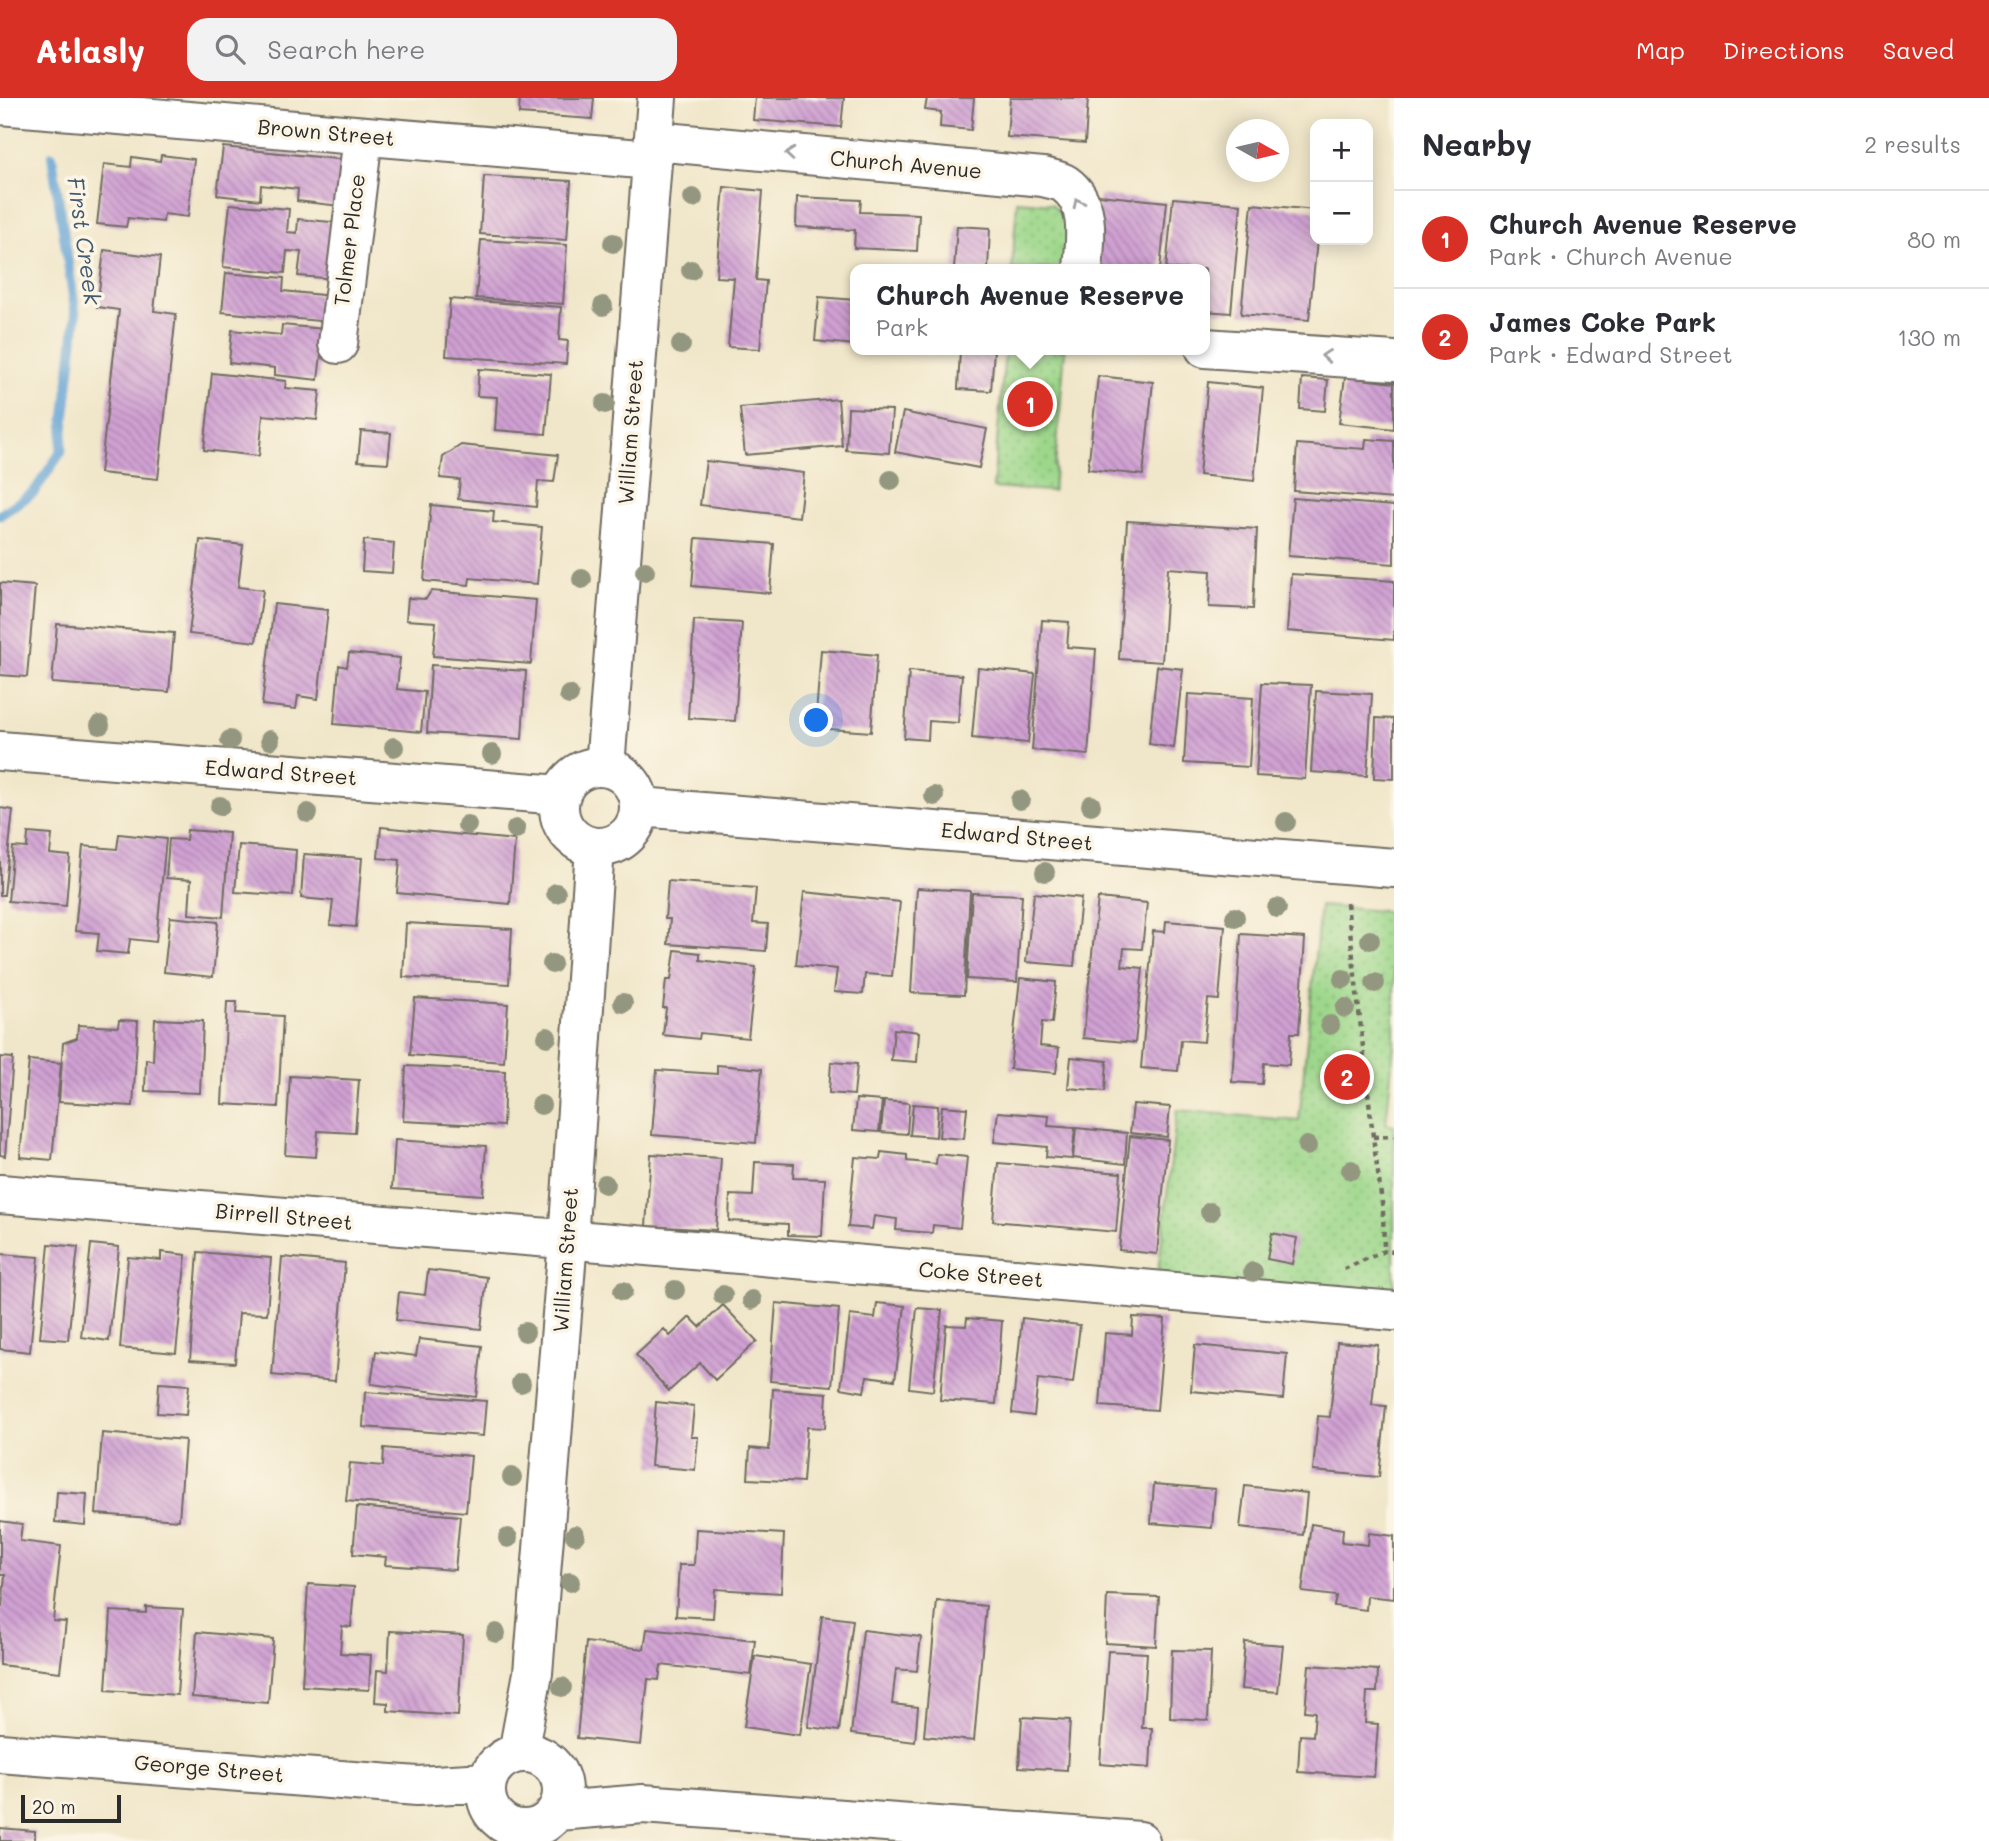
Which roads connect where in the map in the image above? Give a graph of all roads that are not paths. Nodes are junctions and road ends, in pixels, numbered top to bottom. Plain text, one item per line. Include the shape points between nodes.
1 (657, 98) edge
2 (0, 105) edge
3 (363, 136) junction
4 (653, 150) junction
5 (1083, 264) edge
6 (338, 344) dead end
7 (1210, 348) edge
8 (1394, 361) edge
9 (0, 751) edge
10 (605, 767) junction
11 (561, 794) junction
12 (640, 807) junction
13 (595, 848) junction
14 (1394, 868) edge
15 (0, 1194) edge
16 (568, 1240) junction
17 (1394, 1311) edge
18 (0, 1753) edge
19 (523, 1803) edge
20 (1140, 1841) edge

1 - 4 street, William Street
2 - 3 street, Brown Street
3 - 4 street, Brown Street
3 - 6 street, Tolmer Place
5 -> 4 street, Church Avenue via 1086,226 1079,200 1064,183 1043,177
4 - 10 street, William Street
8 -> 7 street
9 - 11 street, Edward Street
10 - 11 street via 578,772
10 - 12 street via 630,780
11 - 13 street via 562,824 581,844
12 - 13 street via 631,833 620,843
12 - 14 street, Edward Street
13 - 16 street, William Street
15 - 16 street, Birrell Street
16 - 17 street, Coke Street
16 - 19 street, William Street
18 - 19 street, George Street via 417,1786
19 - 20 street, George Street via 643,1804

